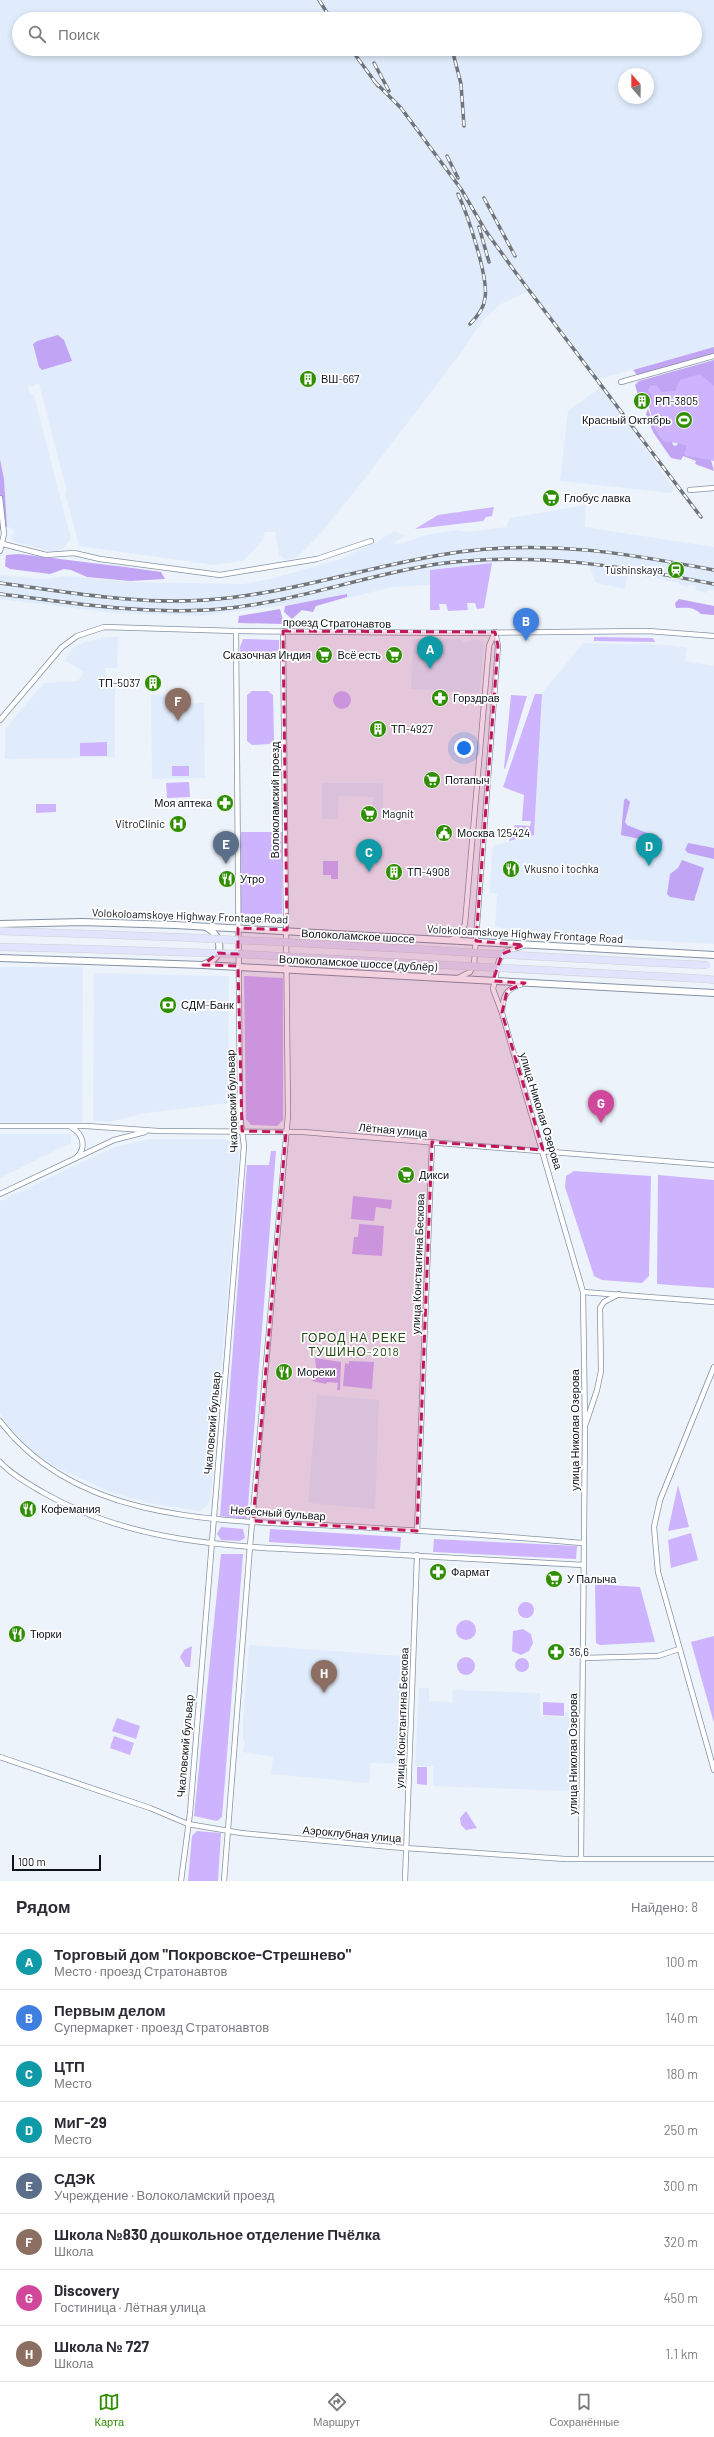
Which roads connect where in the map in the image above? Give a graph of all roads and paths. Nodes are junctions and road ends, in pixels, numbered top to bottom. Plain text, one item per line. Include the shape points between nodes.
1 (714, 356) edge
2 (621, 382) dead end
3 (714, 488) edge
4 (690, 490) dead end
5 (0, 498) edge
6 (371, 541) dead end
7 (3, 544) junction
8 (0, 551) edge
9 (236, 631) junction
10 (283, 632) junction
11 (495, 632) junction
12 (714, 636) edge
13 (0, 720) edge
14 (0, 923) edge
15 (205, 926) junction
16 (238, 928) junction
17 (287, 930) junction
18 (0, 931) edge
19 (450, 940) junction
20 (476, 941) junction
21 (524, 945) junction
22 (0, 947) edge
23 (714, 955) edge
24 (0, 958) edge
25 (203, 965) junction
26 (238, 966) junction
27 (711, 966) edge
28 (288, 969) junction
29 (454, 979) junction
30 (710, 980) edge
31 (493, 981) junction
32 (525, 983) junction
33 (714, 993) edge
34 (502, 1013) junction
35 (0, 1126) edge
36 (70, 1126) junction
37 (158, 1131) junction
38 (242, 1132) junction
39 (286, 1132) junction
40 (432, 1142) junction
41 (543, 1150) junction
42 (74, 1159) junction
43 (714, 1164) edge
44 (0, 1194) edge
45 (583, 1292) junction
46 (619, 1294) junction
47 (714, 1302) edge
48 (714, 1367) edge
49 (0, 1421) edge
50 (584, 1426) junction
51 (0, 1462) edge
52 (213, 1518) junction
53 (253, 1521) junction
54 (417, 1531) junction
55 (211, 1542) junction
56 (583, 1543) junction
57 (250, 1546) junction
58 (417, 1556) junction
59 (583, 1565) junction
60 (679, 1648) junction
61 (583, 1658) junction
62 (0, 1757) edge
63 (714, 1770) edge
64 (188, 1824) junction
65 (229, 1831) junction
66 (406, 1848) junction
67 (581, 1859) junction
68 (714, 1859) edge
69 (181, 1881) edge
70 (224, 1881) edge
71 (405, 1881) edge

1 - 2 street
3 - 4 street
5 - 7 street
6 - 7 street via 317,559 220,575 100,559 74,553 46,556
7 - 8 street
9 - 10 street, проезд Стратонавтов
9 - 13 street, проезд Стратонавтов via 110,627 86,632 70,640 55,655
9 - 16 street
10 - 11 street, проезд Стратонавтов
10 - 17 street, Волоколамский проезд
11 - 12 street, проезд Стратонавтов via 648,631
11 - 19 street via 489,646 465,924 460,935
11 - 20 street via 498,646
14 - 15 street, Volokoloamskoye Highway Frontage Road via 82,922
15 - 16 street, Volokoloamskoye Highway Frontage Road
15 - 25 street via 217,935 220,947 214,959
16 - 17 street, Volokoloamskoye Highway Frontage Road
16 - 26 street
17 - 19 street, Volokoloamskoye Highway Frontage Road
17 - 28 street, Волоколамский проезд
18 - 27 main road, Волоколамское шоссе, bridge via 170,937
19 - 20 street, Volokoloamskoye Highway Frontage Road
20 - 21 street, Volokoloamskoye Highway Frontage Road
20 - 29 street via 472,969
21 - 23 street, Volokoloamskoye Highway Frontage Road
21 - 31 street, улица Николая Озерова via 502,954
22 - 30 main road, bridge via 239,954
24 - 25 street, Волоколамское шоссе (дублёр)
25 - 26 street, Волоколамское шоссе (дублёр)
26 - 28 street, Волоколамское шоссе (дублёр)
26 - 38 street, Чкаловский бульвар
28 - 29 street, Волоколамское шоссе (дублёр)
28 - 39 street
29 - 31 street, Волоколамское шоссе (дублёр)
31 - 32 street, Волоколамское шоссе (дублёр)
31 - 34 street, улица Николая Озерова via 493,994
32 - 33 street, Волоколамское шоссе (дублёр)
32 - 34 street, улица Николая Озерова via 506,991
34 - 41 street, улица Николая Озерова
35 - 36 street, Лётная улица
36 - 37 street, Лётная улица
36 - 42 street via 82,1137 83,1146
37 - 38 street, Лётная улица
37 - 42 street via 114,1140
38 - 39 street, Лётная улица
38 - 52 street, Чкаловский бульвар via 244,1146
39 - 40 street, Лётная улица
39 - 53 street
40 - 41 street, Лётная улица
40 - 54 street, улица Константина Бескова
41 - 43 street, Лётная улица
41 - 45 street, улица Николая Озерова
42 - 44 street
45 - 46 street
45 - 50 street, улица Николая Озерова
46 - 47 street
46 - 50 street via 604,1302 600,1308 600,1371 597,1390
48 - 60 street via 660,1500 654,1527 658,1572
49 - 52 street, Небесный бульвар via 33,1456 55,1472 88,1490 143,1507
50 - 56 street, улица Николая Озерова
51 - 55 street via 36,1488 95,1518 131,1530
52 - 53 street, Небесный бульвар
52 - 55 street, Чкаловский бульвар
53 - 54 street, Небесный бульвар
53 - 57 street
54 - 56 street, Небесный бульвар
55 - 57 street
55 - 64 street, Чкаловский бульвар
56 - 59 street, улица Николая Озерова
57 - 58 street
57 - 65 street
58 - 59 street
58 - 66 street, улица Константина Бескова
59 - 61 street, улица Николая Озерова
60 - 61 street via 658,1656
60 - 63 street
61 - 67 street, улица Николая Озерова
62 - 64 street, Аэроклубная улица via 150,1808
64 - 65 street, Аэроклубная улица
64 - 69 street, Чкаловский бульвар
65 - 66 street, Аэроклубная улица
65 - 70 street
66 - 67 street, Аэроклубная улица
66 - 71 street, улица Константина Бескова
67 - 68 street, Аэроклубная улица

